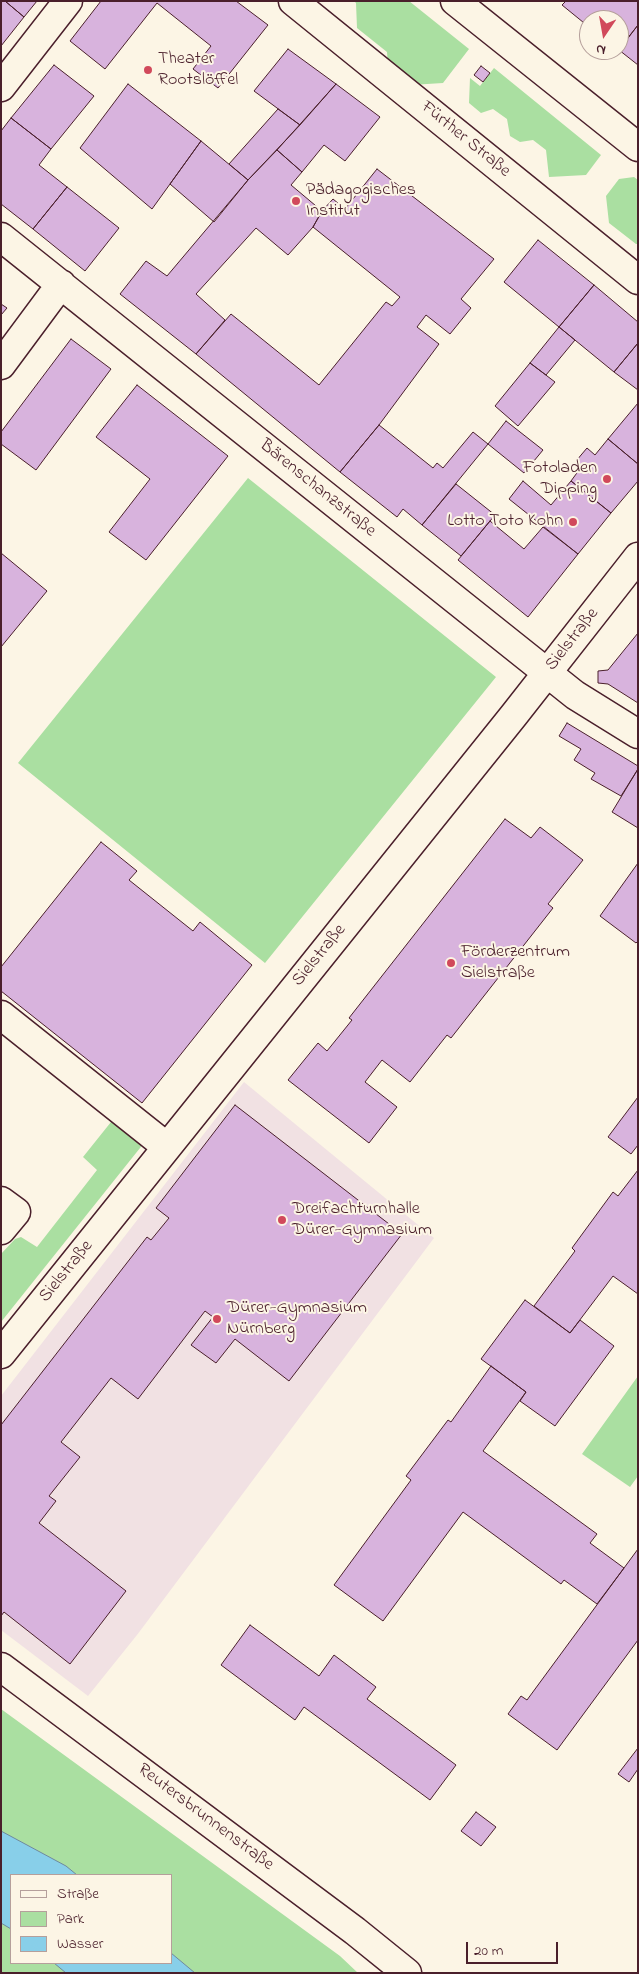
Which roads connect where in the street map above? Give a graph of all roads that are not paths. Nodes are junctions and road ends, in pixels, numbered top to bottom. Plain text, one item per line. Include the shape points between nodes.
1 (68, 1) edge
2 (293, 1) edge
3 (456, 1) edge
4 (1, 86) edge
5 (638, 147) edge
6 (1, 237) edge
7 (638, 280) edge
8 (61, 284) junction
9 (1, 365) edge
10 (638, 557) edge
11 (547, 673) junction
12 (638, 734) edge
13 (1, 1015) edge
14 (167, 1147) junction
15 (1, 1201) edge
16 (1, 1230) edge
17 (1, 1354) edge
18 (1, 1667) edge
19 (407, 1973) edge

1 - 4 street
2 - 7 street, Fürther Straße
3 - 5 street
6 - 8 street, Bärenschanzstraße
8 - 9 street
8 - 11 street, Bärenschanzstraße
10 - 11 street, Sielstraße
11 - 12 street, Bärenschanzstraße via 575,695
11 - 14 street, Sielstraße
13 - 14 street
14 - 17 street, Sielstraße
15 - 16 street via 16,1212
18 - 19 street, Reutersbrunnenstraße via 325,1908

